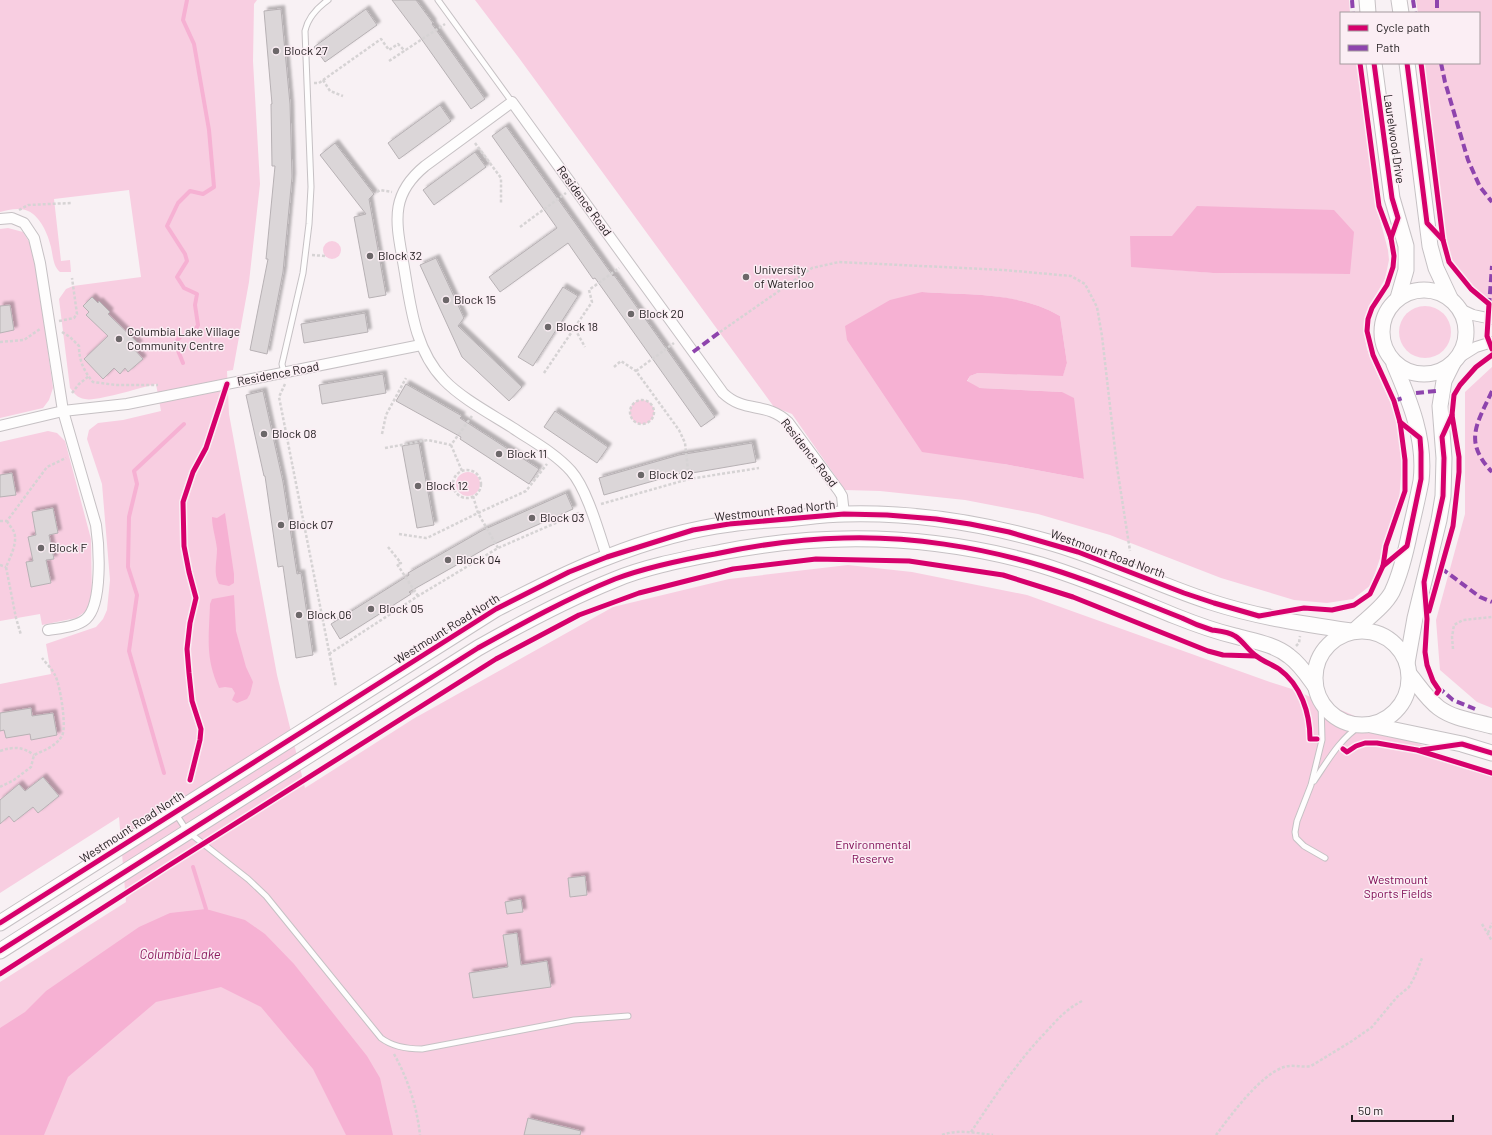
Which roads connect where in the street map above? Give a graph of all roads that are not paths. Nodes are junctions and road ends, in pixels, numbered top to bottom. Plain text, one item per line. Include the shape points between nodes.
1 (328, 0) edge
2 (438, 0) edge
3 (1367, 0) edge
4 (1399, 0) edge
5 (1368, 12) edge
6 (1401, 12) edge
7 (1374, 64) edge
8 (1407, 64) edge
9 (512, 102) junction
10 (0, 219) edge
11 (1398, 298) junction
12 (1455, 304) junction
13 (1492, 319) edge
14 (1492, 342) edge
15 (421, 344) junction
16 (1457, 360) junction
17 (1394, 364) junction
18 (287, 372) junction
19 (63, 411) junction
20 (0, 426) edge
21 (844, 514) junction
22 (607, 557) junction
23 (48, 630) dead end
24 (1352, 631) junction
25 (1409, 669) junction
26 (1315, 686) junction
27 (1321, 702) junction
28 (1366, 725) junction
29 (1492, 726) edge
30 (1492, 753) edge
31 (1311, 785) junction
32 (174, 812) junction
33 (188, 831) junction
34 (1325, 858) dead end
35 (0, 923) edge
36 (0, 951) edge
37 (628, 1016) dead end

1 - 18 lane via 313,12 306,26 304,39 311,187 303,273 282,364
2 - 9 lane
3 - 5 main road
4 - 6 main road
7 - 11 main road, Laurelwood Drive via 1392,198 1406,246 1406,270
8 - 12 main road, Laurelwood Drive via 1430,246 1436,268
9 - 15 street via 418,172 400,200 397,228
9 - 21 street, Residence Road via 728,397 742,406 772,411 788,422 842,496
10 - 19 street via 12,218 24,223 34,238
11 - 12 main road via 1424,289 1438,292
11 - 17 main road via 1388,308 1382,321 1381,335 1384,349
12 - 13 street via 1473,315
12 - 16 main road via 1466,323 1466,338
14 - 16 street via 1476,347
15 - 18 street, Residence Road
15 - 22 street via 430,363 443,379 554,456 572,472 584,491
16 - 17 main road via 1442,371 1429,375 1415,374
16 - 25 main road via 1444,382 1440,406 1444,458 1443,496 1415,618
17 - 24 main road via 1408,396 1420,438 1421,479 1407,546 1391,593
18 - 19 street, Residence Road via 127,404
19 - 20 street, Residence Road
19 - 23 street via 96,525 99,571 94,607 86,618 76,624
21 - 22 main road, Westmount Road North via 730,524 693,530
21 - 24 main road, Westmount Road North via 936,519 1009,532 1091,556 1214,603 1270,618
22 - 32 main road, Westmount Road North via 569,572 496,609
24 - 25 main road via 1367,630 1380,633 1392,640
24 - 26 main road via 1338,637 1327,646 1319,658
25 - 28 main road via 1409,688 1404,701 1384,720
25 - 29 main road via 1423,692 1440,708 1454,715
26 - 27 main road
26 - 33 main road via 1297,662 1277,648 1202,626 1098,584 1041,565 986,552 874,538 816,540 750,547 677,561 616,579 544,611 478,648
27 - 28 main road via 1338,719 1349,724
27 - 31 lane via 1322,740
28 - 30 main road via 1462,744
28 - 31 lane via 1353,731 1338,745
31 - 34 lane via 1297,821 1296,838 1304,846
32 - 33 lane
32 - 35 main road, Westmount Road North
33 - 36 main road
33 - 37 lane via 266,896 381,1038 389,1043 411,1049 422,1048 574,1020

